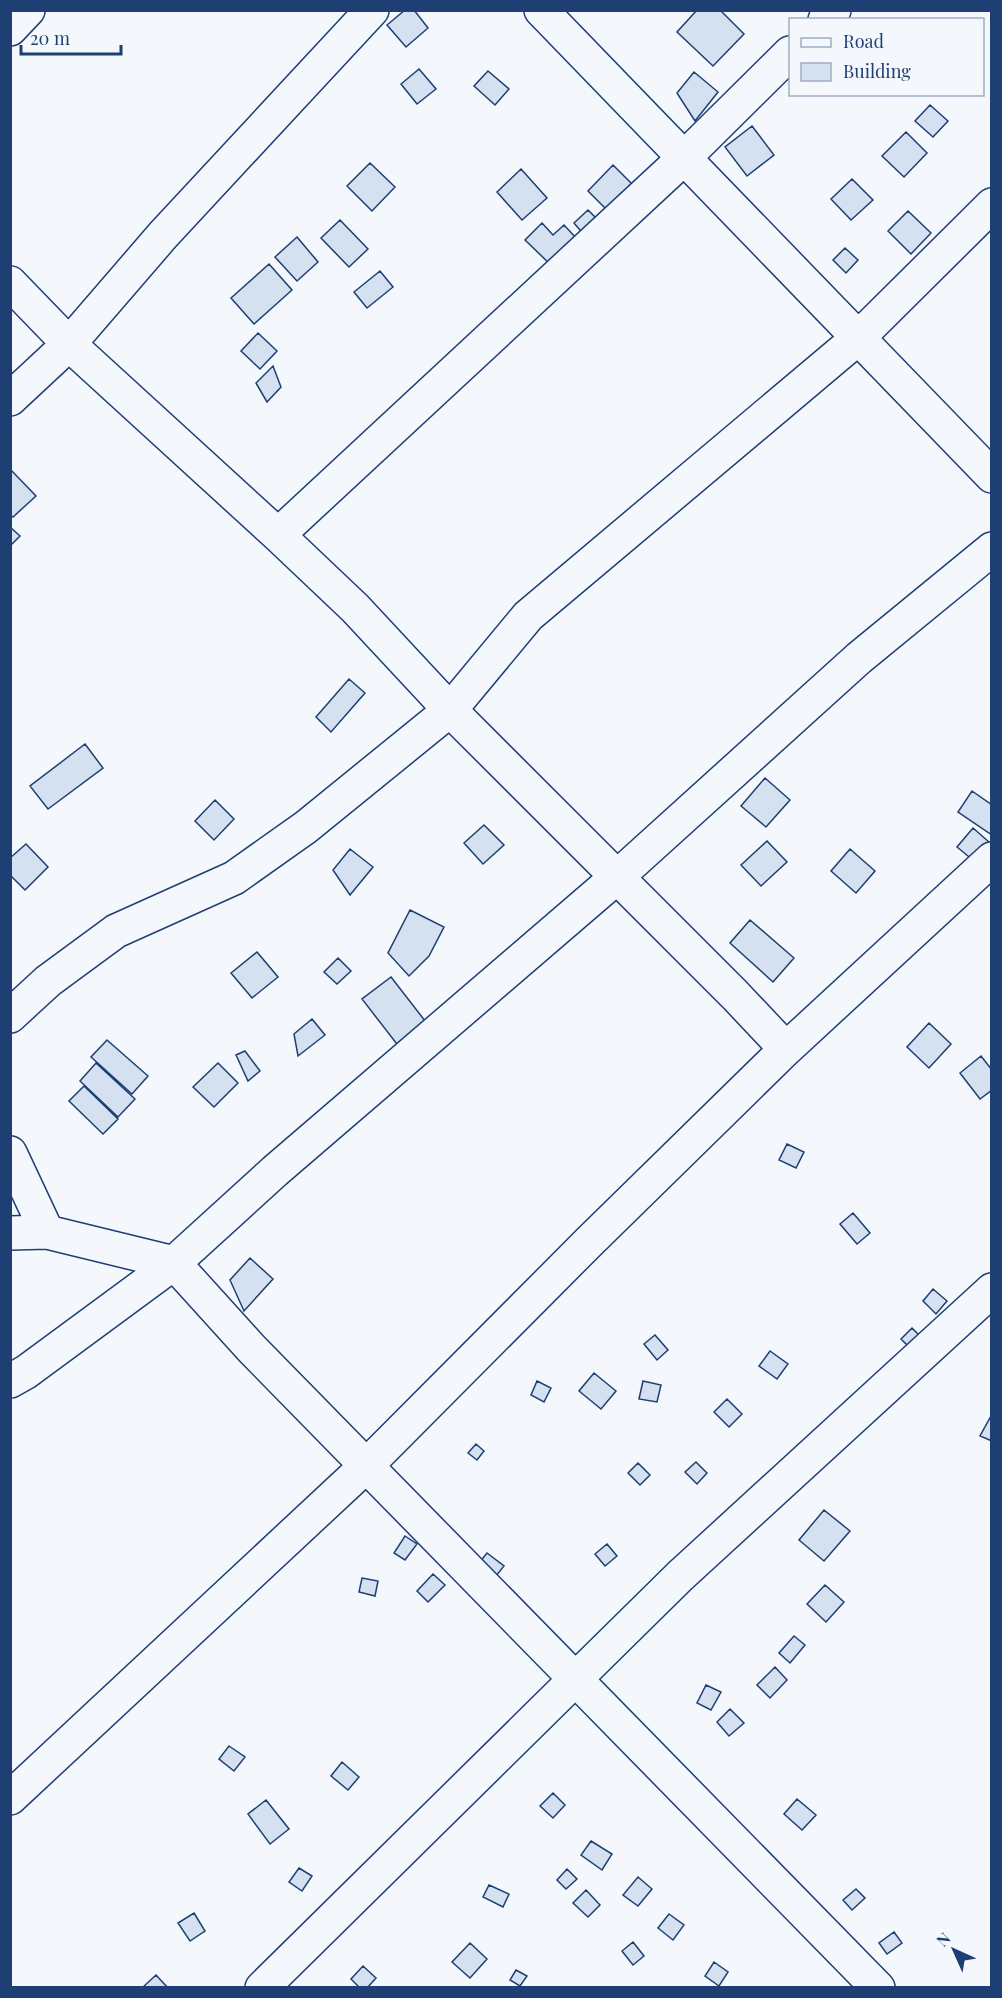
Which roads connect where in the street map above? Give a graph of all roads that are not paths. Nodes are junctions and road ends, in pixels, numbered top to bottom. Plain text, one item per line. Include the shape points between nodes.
1 (28, 10) edge
2 (372, 10) edge
3 (541, 10) edge
4 (10, 29) edge
5 (789, 55) edge
6 (683, 159) junction
7 (992, 205) edge
8 (10, 283) edge
9 (858, 338) junction
10 (69, 344) junction
11 (10, 399) edge
12 (992, 476) edge
13 (278, 535) junction
14 (992, 549) edge
15 (450, 710) junction
16 (992, 859) edge
17 (617, 877) junction
18 (10, 1016) edge
19 (786, 1049) junction
20 (10, 1153) edge
21 (47, 1232) junction
22 (10, 1233) edge
23 (174, 1263) junction
24 (992, 1290) edge
25 (10, 1381) edge
26 (366, 1466) junction
27 (574, 1679) junction
28 (10, 1798) edge
29 (262, 1988) edge
30 (878, 1988) edge

1 - 4 street
2 - 10 street via 163,235
3 - 6 street
5 - 6 street
6 - 9 street
6 - 13 street
7 - 9 street
8 - 10 street
9 - 12 street
9 - 15 street via 528,616
10 - 11 street
10 - 13 street
13 - 15 street via 355,609
14 - 17 street via 859,658
15 - 17 street
15 - 18 street via 306,827 234,878 116,931 48,981
16 - 19 street
17 - 19 street
17 - 23 street via 293,1155
19 - 26 street
20 - 21 street
21 - 22 street
21 - 23 street
23 - 25 street
23 - 26 street
24 - 27 street via 680,1576
26 - 27 street
26 - 28 street
27 - 29 street
27 - 30 street

